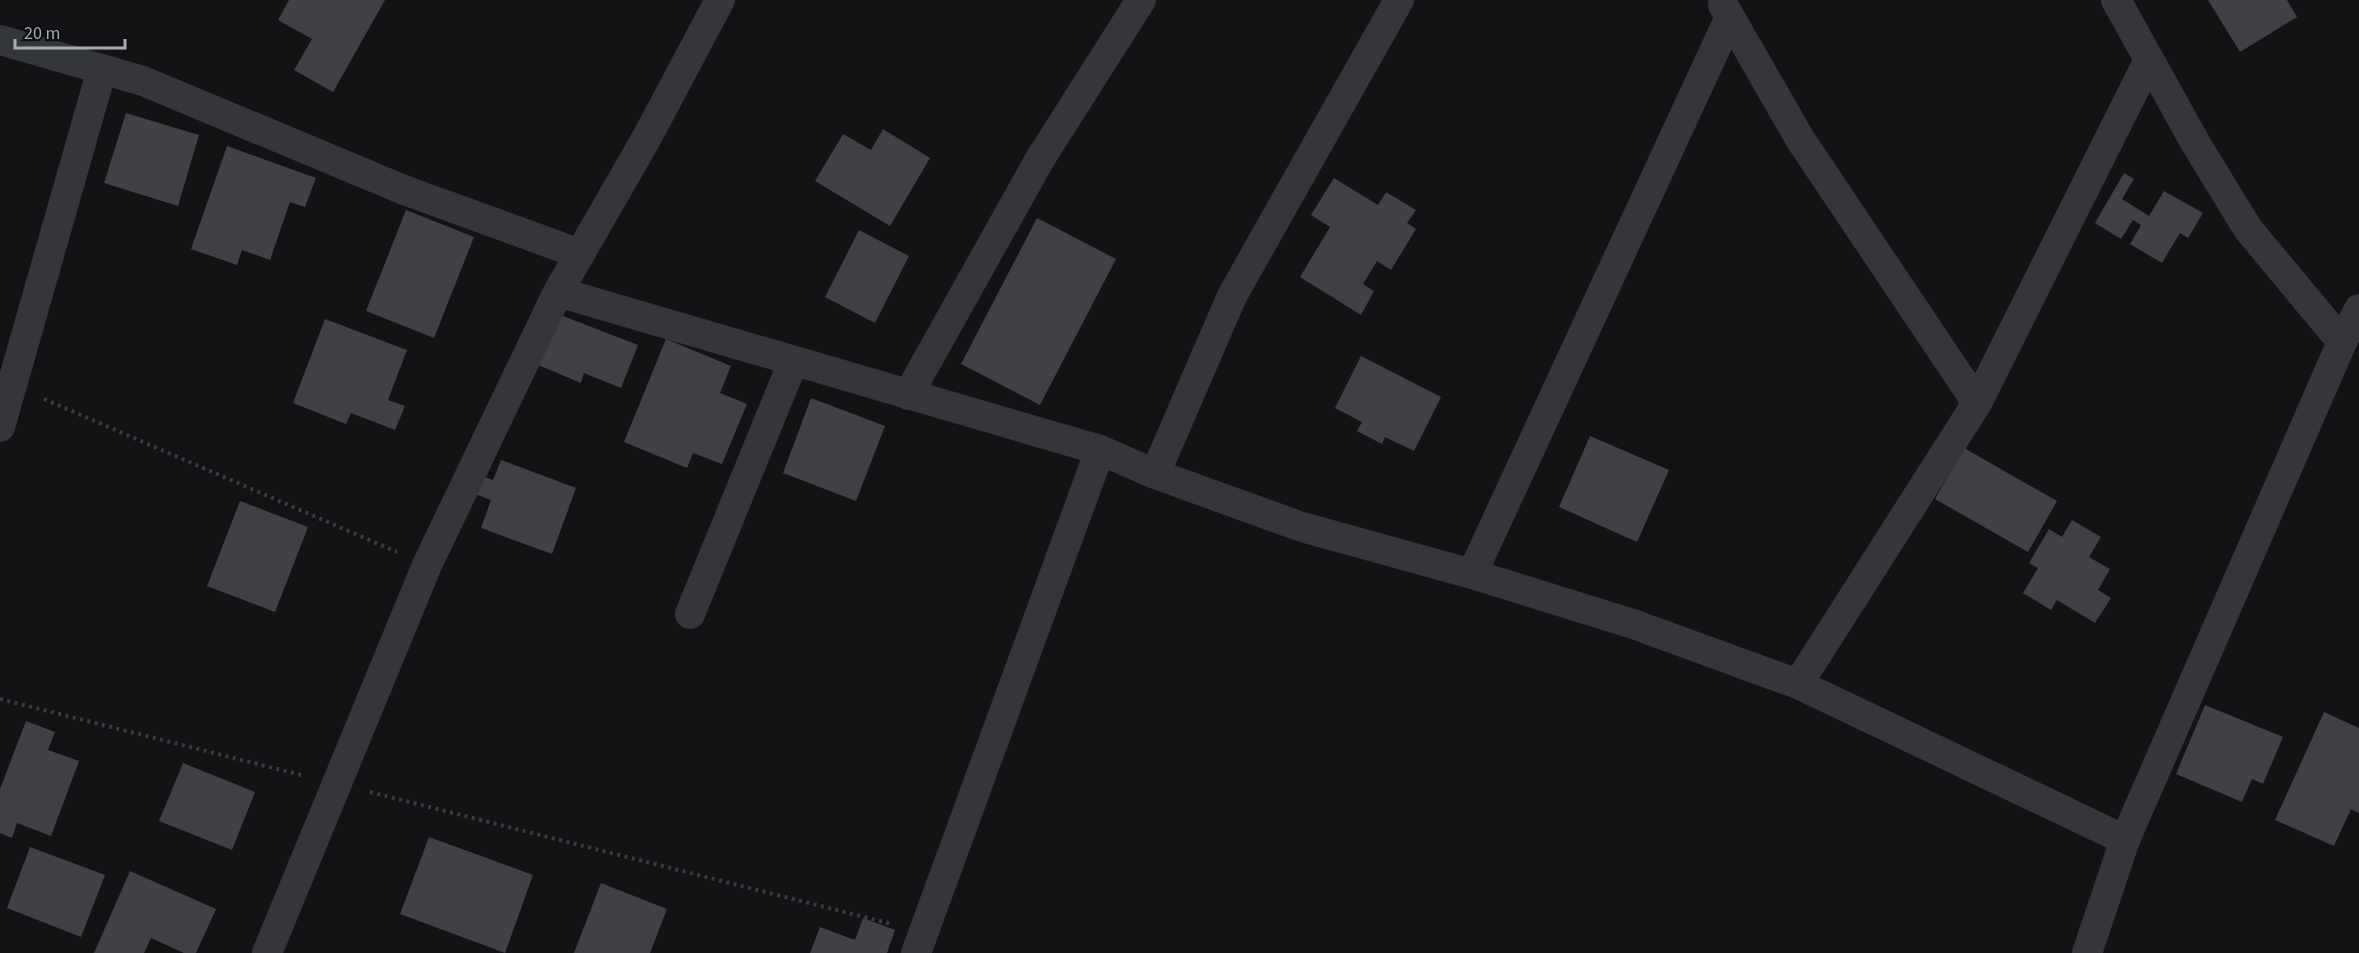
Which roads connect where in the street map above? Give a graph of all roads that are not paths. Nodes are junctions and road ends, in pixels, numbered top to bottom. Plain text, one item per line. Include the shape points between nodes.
1 (720, 0) edge
2 (1141, 0) edge
3 (1399, 0) edge
4 (2116, 0) edge
5 (1725, 9) edge
6 (0, 40) edge
7 (2149, 60) junction
8 (102, 69) junction
9 (580, 254) junction
10 (558, 292) junction
11 (2359, 309) edge
12 (2342, 342) junction
13 (793, 362) junction
14 (908, 395) junction
15 (1977, 403) junction
16 (0, 428) edge
17 (1100, 450) junction
18 (1155, 474) junction
19 (1472, 574) junction
20 (690, 614) dead end
21 (1798, 684) junction
22 (2125, 840) junction
23 (920, 943) edge
24 (267, 953) edge
25 (2087, 953) edge

1 - 9 street
2 - 14 street via 1040,159
3 - 18 street via 1232,296
4 - 7 street
5 - 15 street via 1800,139
5 - 19 street
6 - 8 street
7 - 12 street via 2248,229
7 - 15 street
8 - 9 street via 143,81 404,190
8 - 16 street
9 - 10 street
10 - 13 street
10 - 24 street via 427,565
11 - 12 street
12 - 22 street
13 - 14 street
13 - 20 street
14 - 17 street
15 - 21 street
17 - 18 street
17 - 23 street
18 - 19 street via 1302,527
19 - 21 street via 1633,624
21 - 22 street
22 - 25 street

